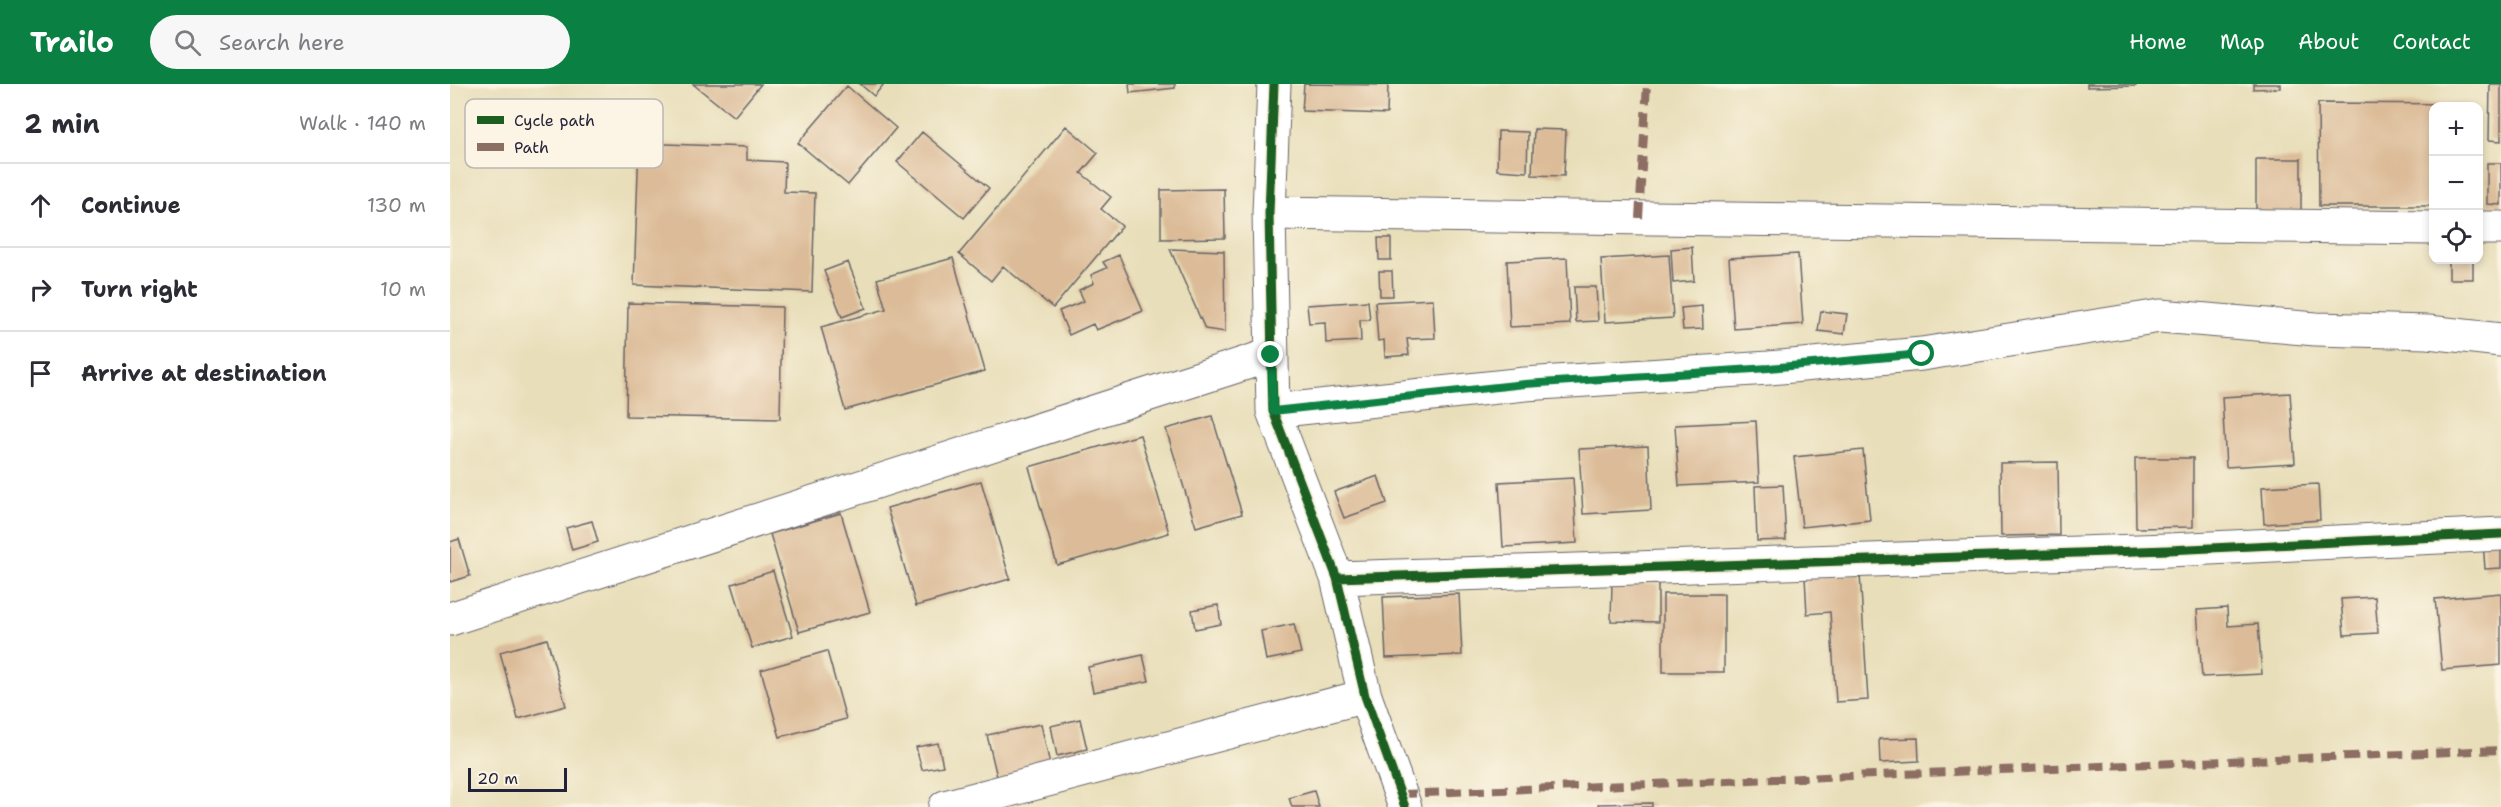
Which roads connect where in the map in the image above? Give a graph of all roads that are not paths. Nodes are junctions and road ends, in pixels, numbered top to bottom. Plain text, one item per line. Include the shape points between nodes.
1 (1274, 84) edge
2 (1269, 213) junction
3 (2429, 228) edge
4 (2483, 228) edge
5 (2501, 228) edge
6 (2501, 340) edge
7 (1271, 355) junction
8 (1273, 411) junction
9 (2501, 534) edge
10 (1337, 578) junction
11 (450, 619) edge
12 (1365, 696) junction
13 (945, 807) edge
14 (1405, 807) edge

1 - 2 street
2 - 3 street
2 - 7 street
4 - 5 street
6 - 8 street via 2160,316 1922,354 1525,384
7 - 8 street
7 - 11 street
8 - 10 street
9 - 10 street via 2168,550
10 - 12 street
12 - 13 street
12 - 14 street

